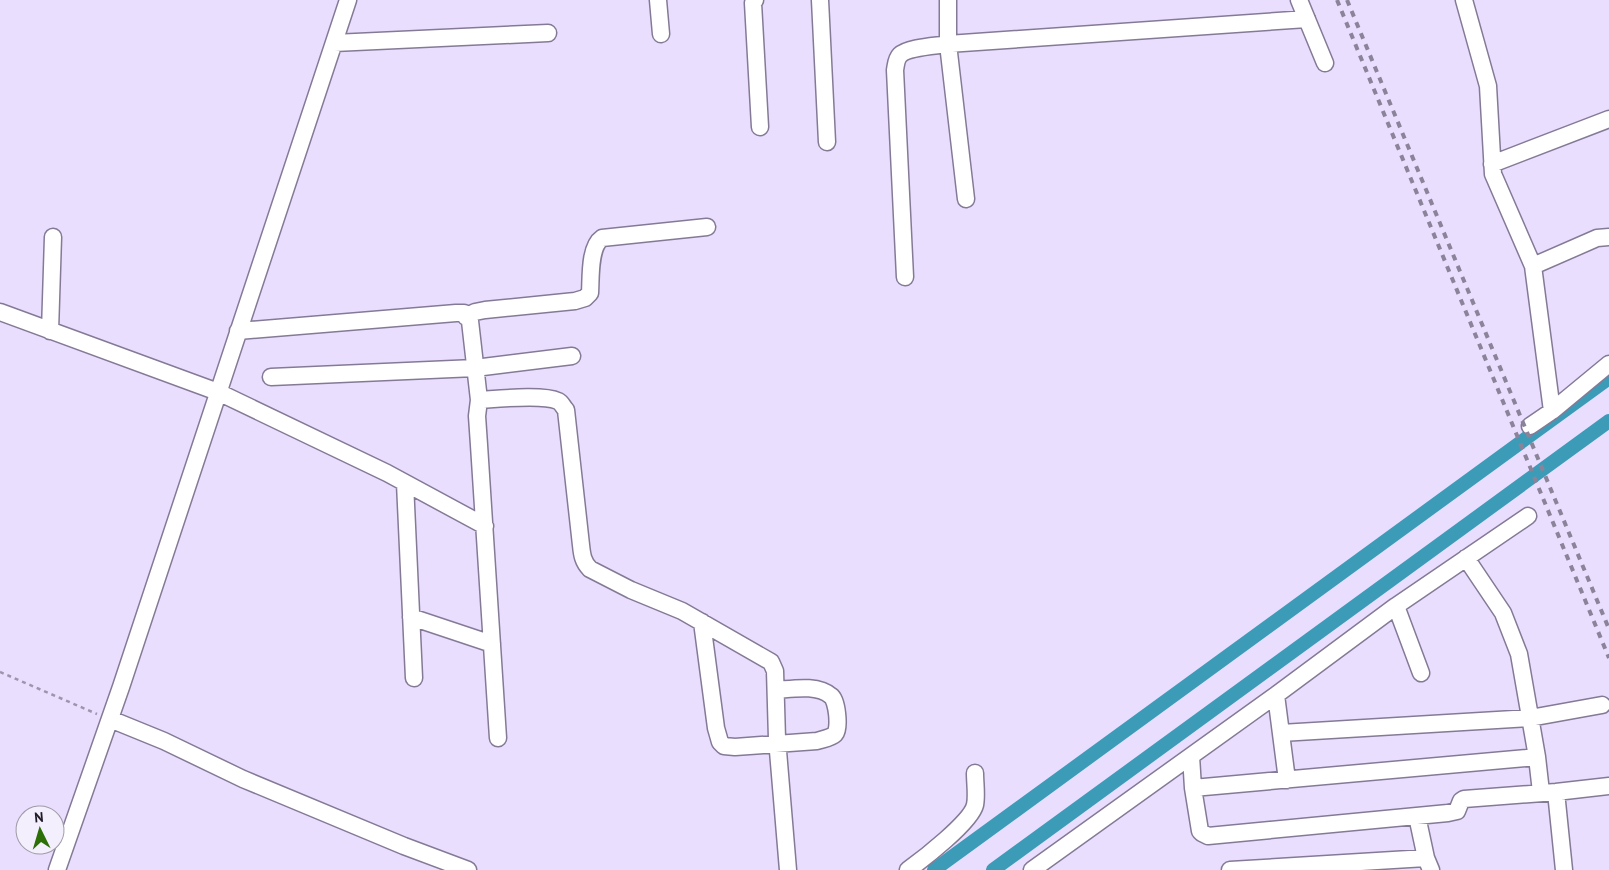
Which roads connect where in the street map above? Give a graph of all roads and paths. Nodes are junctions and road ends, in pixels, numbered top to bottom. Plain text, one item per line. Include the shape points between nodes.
1 (348, 0) edge
2 (658, 0) edge
3 (755, 0) edge
4 (820, 0) edge
5 (948, 0) edge
6 (1299, 0) edge
7 (1464, 0) edge
8 (1307, 19) junction
9 (548, 33) dead end
10 (661, 34) dead end
11 (334, 43) junction
12 (948, 44) junction
13 (1325, 62) dead end
14 (1609, 119) edge
15 (760, 127) dead end
16 (827, 142) dead end
17 (1492, 164) junction
18 (966, 198) dead end
19 (707, 227) dead end
20 (53, 237) dead end
21 (1609, 237) edge
22 (1533, 266) junction
23 (905, 277) dead end
24 (0, 312) edge
25 (466, 317) junction
26 (50, 331) junction
27 (238, 331) junction
28 (572, 356) dead end
29 (1609, 364) edge
30 (475, 368) junction
31 (271, 377) dead end
32 (218, 392) junction
33 (479, 400) junction
34 (1552, 411) junction
35 (1530, 426) dead end
36 (404, 483) junction
37 (1528, 516) dead end
38 (484, 526) junction
39 (1466, 558) junction
40 (1396, 606) junction
41 (411, 616) junction
42 (702, 622) junction
43 (492, 644) junction
44 (0, 672) edge
45 (1421, 673) dead end
46 (414, 678) dead end
47 (776, 690) junction
48 (1276, 695) junction
49 (1602, 705) dead end
50 (1530, 718) junction
51 (110, 719) junction
52 (1281, 733) junction
53 (498, 738) dead end
54 (778, 744) junction
55 (1191, 756) junction
56 (1537, 757) junction
57 (975, 773) dead end
58 (1287, 780) junction
59 (1609, 786) edge
60 (1193, 788) junction
61 (1548, 792) junction
62 (1417, 816) junction
63 (1429, 864) edge
64 (1394, 865) edge
65 (459, 868) edge
66 (1265, 869) edge
67 (57, 870) edge
68 (788, 870) edge
69 (908, 870) edge
70 (1032, 870) edge
71 (1230, 870) edge
72 (1564, 870) edge

1 - 11 street
2 - 10 street
3 - 15 street
4 - 16 street
5 - 12 street
6 - 8 street
7 - 17 street via 1488,86
8 - 12 street
8 - 13 street
9 - 11 street
11 - 27 street
12 - 18 street
12 - 23 street via 908,51 896,62
14 - 17 street
17 - 22 street via 1493,174
19 - 25 street via 602,238 593,252 590,293 585,298 486,310
20 - 26 street
21 - 22 street via 1597,238
22 - 34 street
24 - 26 street
25 - 27 street via 456,313
25 - 30 street via 470,321
26 - 32 street
27 - 32 street
28 - 30 street
29 - 34 street
30 - 31 street
30 - 33 street
32 - 36 street
32 - 51 street
33 - 38 street via 477,416
33 - 42 street via 532,398 560,402 566,410 580,545 586,565 631,590
34 - 35 street
36 - 38 street
36 - 41 street
37 - 39 street
38 - 43 street
39 - 40 street
39 - 50 street via 1503,613 1510,630 1519,654
40 - 45 street
40 - 48 street
41 - 43 street
41 - 46 street
42 - 47 street via 771,662 776,670
42 - 54 street via 720,742 724,746 735,747
43 - 53 street
44 - 51 path
47 - 54 street
47 - 54 street via 812,689 831,696 836,703 838,729 829,738
48 - 52 street
48 - 55 street
49 - 50 street
50 - 52 street
50 - 56 street
51 - 65 street via 243,779
51 - 67 street
52 - 58 street
54 - 68 street
55 - 60 street
55 - 70 street
56 - 58 street
56 - 61 street
57 - 69 street via 975,805 968,818
58 - 60 street
59 - 61 street
60 - 62 street via 1200,831 1208,836
61 - 62 street via 1464,799 1454,812
61 - 72 street
62 - 63 street
63 - 64 street
64 - 66 street
66 - 71 street

